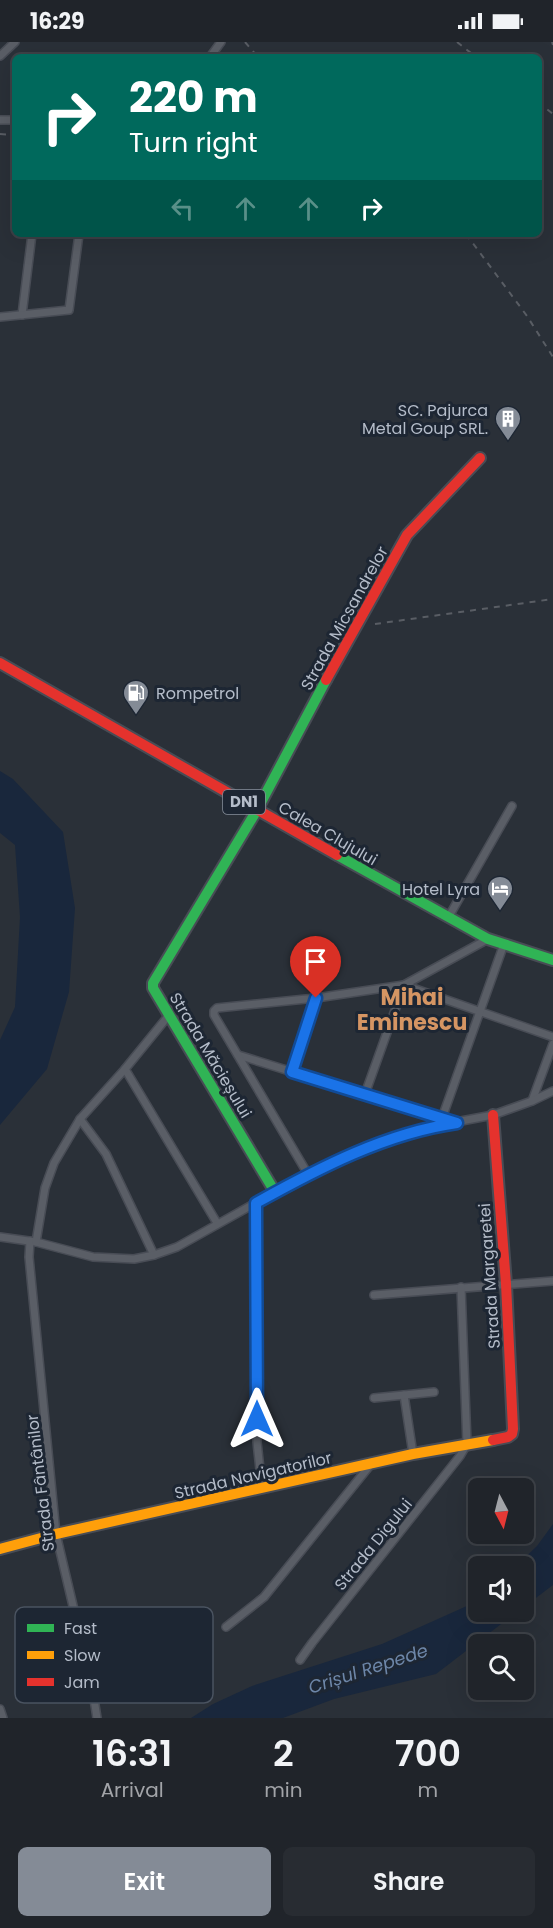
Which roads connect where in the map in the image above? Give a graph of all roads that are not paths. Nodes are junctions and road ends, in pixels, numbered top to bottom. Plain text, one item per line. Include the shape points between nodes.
1 (15, 42) edge
2 (0, 56) edge
3 (32, 237) edge
4 (79, 237) edge
5 (22, 315) junction
6 (0, 317) edge
7 (480, 458) dead end
8 (0, 663) edge
9 (513, 806) dead end
10 (257, 810) junction
11 (448, 918) junction
12 (488, 939) junction
13 (504, 944) junction
14 (553, 960) edge
15 (404, 985) junction
16 (316, 998) junction
17 (479, 1012) junction
18 (169, 1015) junction
19 (553, 1037) edge
20 (553, 1044) edge
21 (238, 1055) junction
22 (125, 1069) junction
23 (292, 1072) junction
24 (553, 1090) edge
25 (365, 1094) junction
26 (532, 1101) junction
27 (493, 1116) junction
28 (441, 1118) junction
29 (80, 1119) junction
30 (457, 1123) junction
31 (309, 1176) junction
32 (275, 1192) junction
33 (256, 1203) junction
34 (218, 1223) junction
35 (0, 1237) edge
36 (33, 1241) junction
37 (154, 1255) junction
38 (553, 1281) edge
39 (506, 1284) junction
40 (461, 1287) junction
41 (375, 1295) dead end
42 (434, 1392) dead end
43 (404, 1395) junction
44 (374, 1398) dead end
45 (512, 1434) joint
46 (467, 1444) junction
47 (413, 1454) junction
48 (371, 1464) junction
49 (262, 1488) junction
50 (57, 1534) junction
51 (0, 1549) edge
52 (73, 1607) edge
53 (226, 1627) dead end
54 (300, 1660) dead end
55 (94, 1703) edge
56 (0, 1709) edge
57 (3, 1718) edge
58 (97, 1718) edge

1 - 2 street
3 - 5 street
4 - 5 street via 69,310
5 - 6 street
7 - 10 street, Strada Micsandrelor via 407,535
8 - 10 street, Calea Clujului / DN1
9 - 11 street
10 - 11 street, Calea Clujului / DN1
10 - 18 street, Strada Măcieșului via 153,983
11 - 12 street, Calea Clujului / DN1
12 - 13 street, Calea Clujului / DN1
12 - 15 street
13 - 14 street, Calea Clujului / DN1
13 - 17 street
15 - 16 street
15 - 17 street
15 - 25 street
16 - 21 street via 217,1008 214,1015
16 - 23 street
17 - 19 street
17 - 28 street
18 - 22 street, Strada Fântânilor
18 - 32 street, Strada Măcieșului
20 - 26 street
21 - 23 street
21 - 31 street
22 - 29 street, Strada Fântânilor
22 - 34 street
23 - 25 street
24 - 26 street
25 - 28 street
26 - 27 street
27 - 30 street
27 - 39 street, Strada Margaretei
28 - 30 street
29 - 36 street, Strada Fântânilor via 54,1163
29 - 37 street via 106,1154
30 - 31 street via 408,1133
31 - 32 street
32 - 33 street
33 - 34 street
33 - 49 street via 257,1442
34 - 37 street via 177,1247
35 - 36 street
36 - 37 street via 93,1257 134,1259
36 - 50 street, Strada Fântânilor via 29,1257
38 - 39 street
39 - 40 street
39 - 45 street, Strada Margaretei
40 - 41 street
40 - 46 street
42 - 43 street
43 - 44 street
43 - 47 street
45 - 46 street, Strada Navigatorilor
46 - 47 street, Strada Navigatorilor
46 - 54 street, Strada Digului
47 - 48 street, Strada Navigatorilor
48 - 49 street, Strada Navigatorilor
48 - 53 street via 264,1598
49 - 50 street, Strada Navigatorilor
50 - 51 street, Strada Navigatorilor
50 - 52 street, Strada Fântânilor
55 - 58 street, Strada Fântânilor
56 - 57 street

